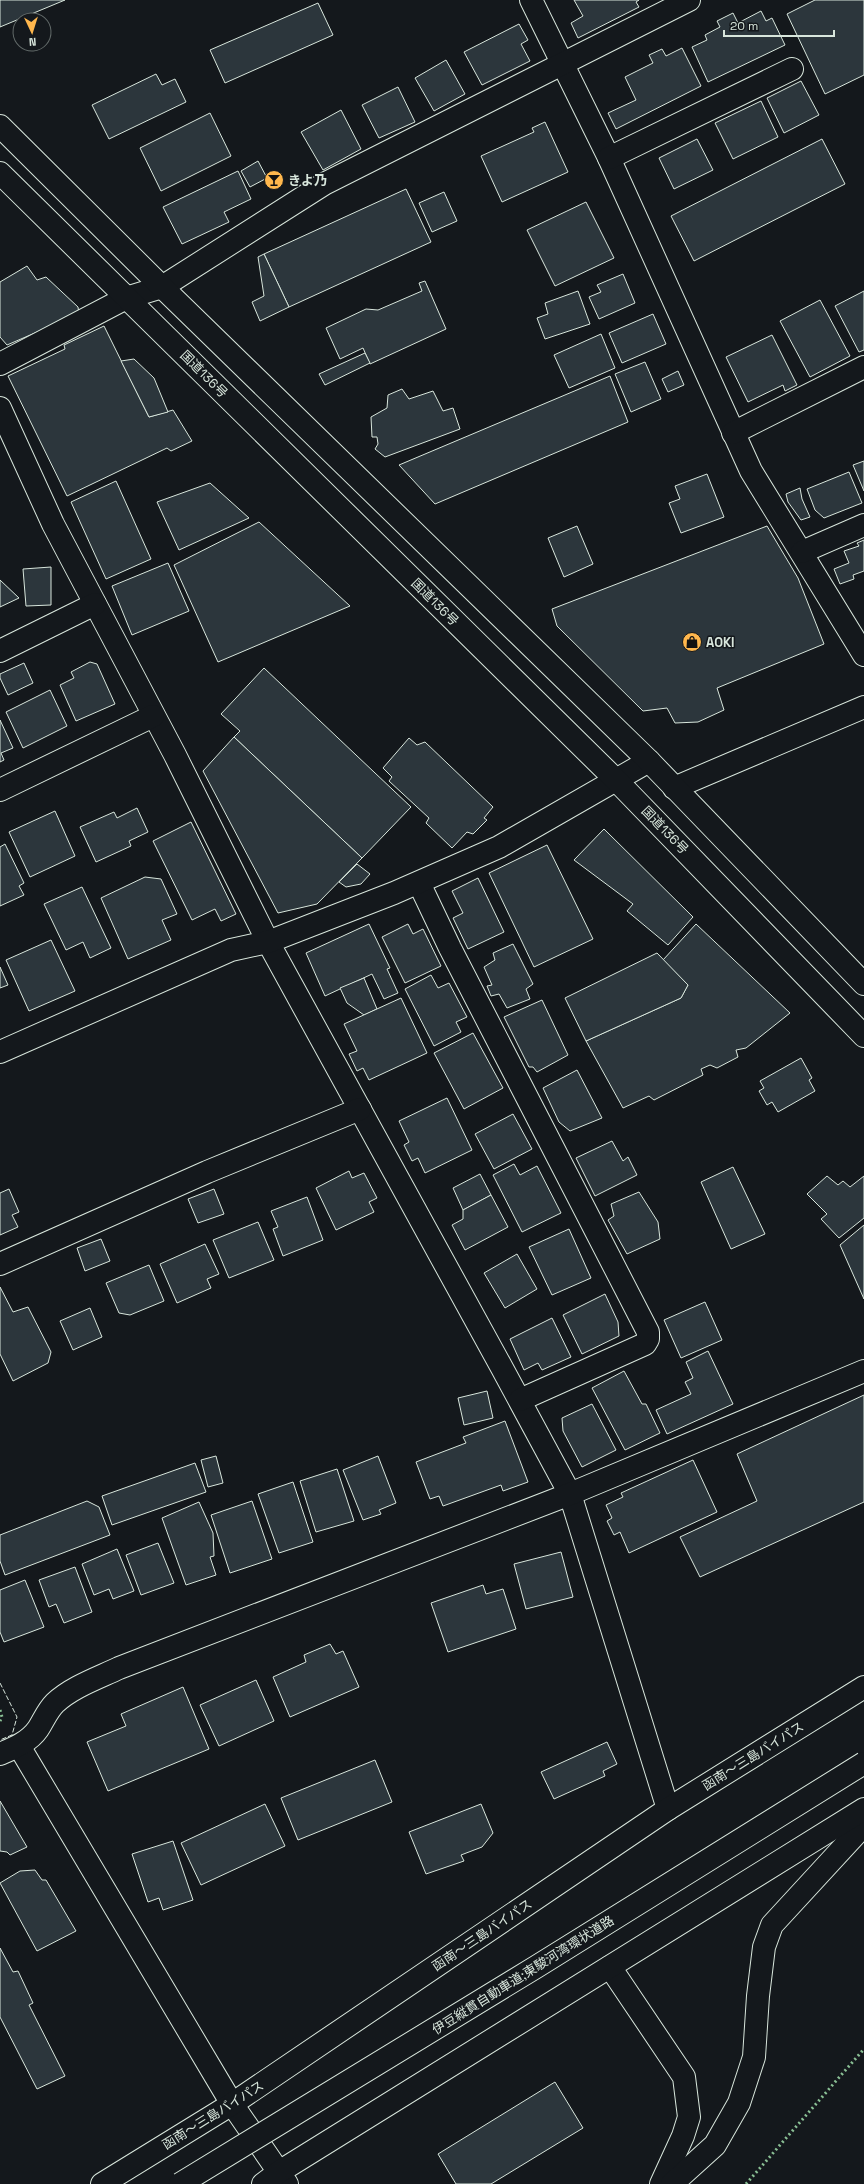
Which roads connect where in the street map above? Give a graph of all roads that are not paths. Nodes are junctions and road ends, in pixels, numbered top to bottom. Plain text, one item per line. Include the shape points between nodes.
1 (531, 0) edge
2 (689, 0) edge
3 (564, 62) junction
4 (792, 69) dead end
5 (0, 126) edge
6 (609, 158) junction
7 (0, 173) edge
8 (162, 287) junction
9 (126, 298) junction
10 (0, 364) edge
11 (864, 367) edge
12 (0, 408) edge
13 (733, 433) junction
14 (864, 525) edge
15 (802, 552) junction
16 (95, 604) junction
17 (0, 651) edge
18 (864, 655) edge
19 (864, 707) edge
20 (153, 716) junction
21 (649, 761) junction
22 (617, 781) junction
23 (674, 788) junction
24 (0, 790) edge
25 (419, 883) junction
26 (268, 942) junction
27 (864, 984) edge
28 (864, 1036) edge
29 (0, 1052) edge
30 (360, 1109) junction
31 (0, 1264) edge
32 (864, 1371) edge
33 (520, 1400) junction
34 (570, 1494) junction
35 (864, 1687) edge
36 (10, 1750) edge
37 (864, 1763) edge
38 (668, 1809) junction
39 (864, 1809) edge
40 (864, 1825) edge
41 (610, 1967) junction
42 (232, 2104) junction
43 (277, 2180) edge
44 (102, 2184) edge
45 (180, 2184) edge
46 (661, 2184) edge
47 (672, 2184) edge

1 - 3 main road
2 - 3 main road
3 - 6 main road
3 - 8 main road via 324,184
4 - 6 main road
5 - 8 main road
6 - 13 main road
7 - 9 main road, 国道136号
8 - 9 main road
8 - 21 main road
9 - 10 main road
9 - 22 main road, 国道136号
11 - 13 main road
12 - 16 main road via 53,524
13 - 15 main road via 751,470
14 - 15 main road
15 - 18 main road
16 - 17 main road
16 - 20 main road
19 - 23 main road
20 - 24 main road
20 - 26 main road
21 - 22 main road
21 - 23 main road
22 - 25 main road via 499,847
22 - 28 main road, 国道136号
23 - 27 main road
25 - 26 main road
25 - 33 main road via 648,1332 645,1344
26 - 29 main road via 231,950
26 - 30 main road
30 - 31 main road via 207,1172
30 - 33 main road
32 - 34 main road
33 - 34 main road
34 - 36 main road via 119,1668 71,1692 56,1703 48,1711 38,1730
34 - 38 main road
35 - 38 main road, 函南～三島バイパス
36 - 42 main road
37 - 45 main road, 伊豆縦貫自動車道;東駿河湾環状道路, bridge via 490,1996
38 - 42 main road, 函南～三島バイパス
39 - 41 main road
40 - 47 main road via 772,1925 764,1947 758,1989 754,2057 739,2103 715,2144
41 - 43 main road
41 - 46 main road via 684,2077 689,2117
42 - 43 main road
42 - 44 main road, 函南～三島バイパス

